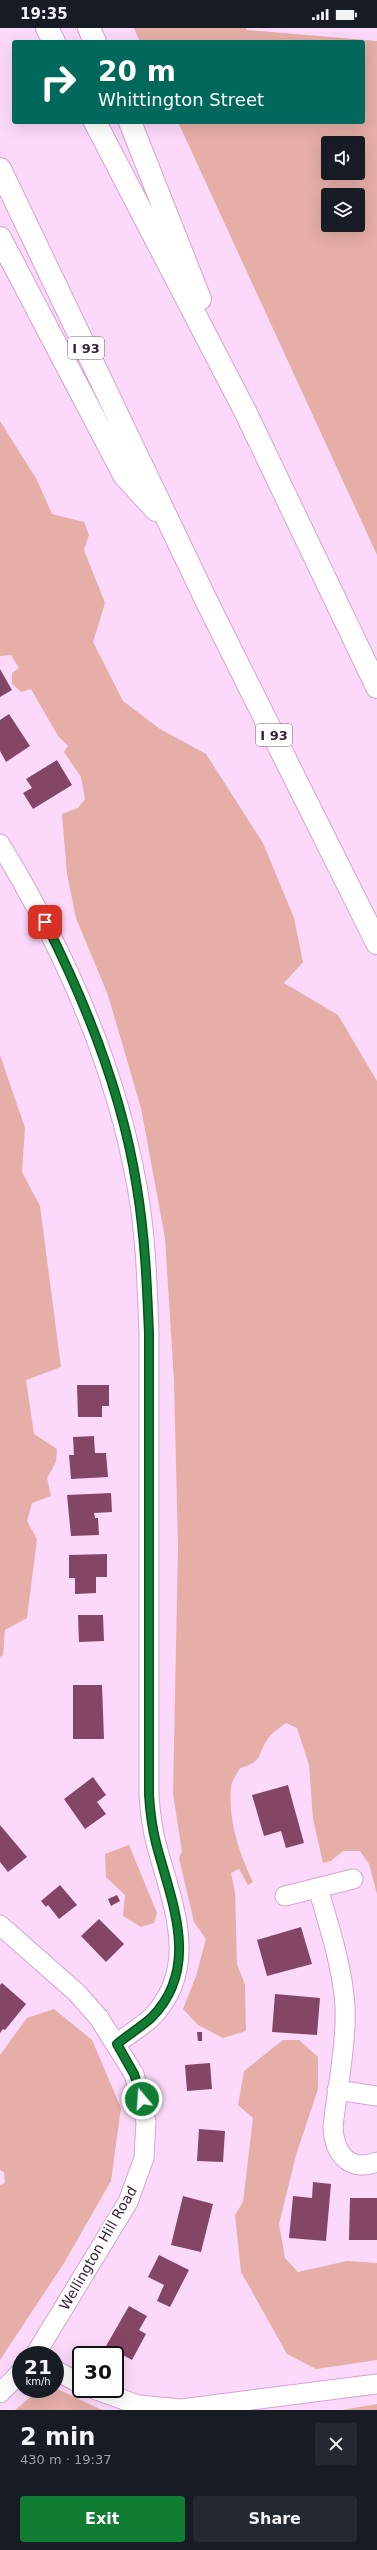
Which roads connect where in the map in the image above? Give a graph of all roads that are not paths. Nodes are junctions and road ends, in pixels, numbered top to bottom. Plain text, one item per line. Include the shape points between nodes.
1 (47, 28) edge
2 (89, 28) edge
3 (53, 40) edge
4 (94, 40) edge
5 (97, 124) edge
6 (131, 124) edge
7 (0, 169) edge
8 (0, 238) edge
9 (245, 411) junction
10 (172, 528) junction
11 (377, 687) edge
12 (0, 844) edge
13 (377, 943) edge
14 (353, 1879) dead end
15 (318, 1888) junction
16 (285, 1896) dead end
17 (2, 1930) edge
18 (117, 2044) junction
19 (337, 2090) junction
20 (377, 2096) edge
21 (377, 2162) edge
22 (40, 2346) edge
23 (12, 2381) edge
24 (377, 2384) edge
25 (0, 2393) edge
26 (119, 2398) edge

1 - 3 highway
2 - 4 highway
5 - 9 highway
6 - 9 highway
7 - 10 highway, I 93
8 - 10 highway via 124,475
9 - 11 highway
10 - 13 highway, I 93
12 - 18 street via 58,948 82,1001 101,1053 128,1146 138,1194 146,1266 149,1334 149,1795 156,1843 175,1907 180,1950 177,1971 160,2006 150,2018
14 - 15 street
15 - 16 street
15 - 19 street via 336,1951 344,1996 345,2019
17 - 18 street, Wellington Hill Road via 77,1993
18 - 22 street, Wellington Hill Road via 134,2074 142,2099 146,2122 144,2158 128,2202
19 - 20 street
19 - 21 street via 333,2127 334,2142 340,2155 349,2161 363,2164
23 - 25 street
24 - 26 street via 181,2409 138,2405

